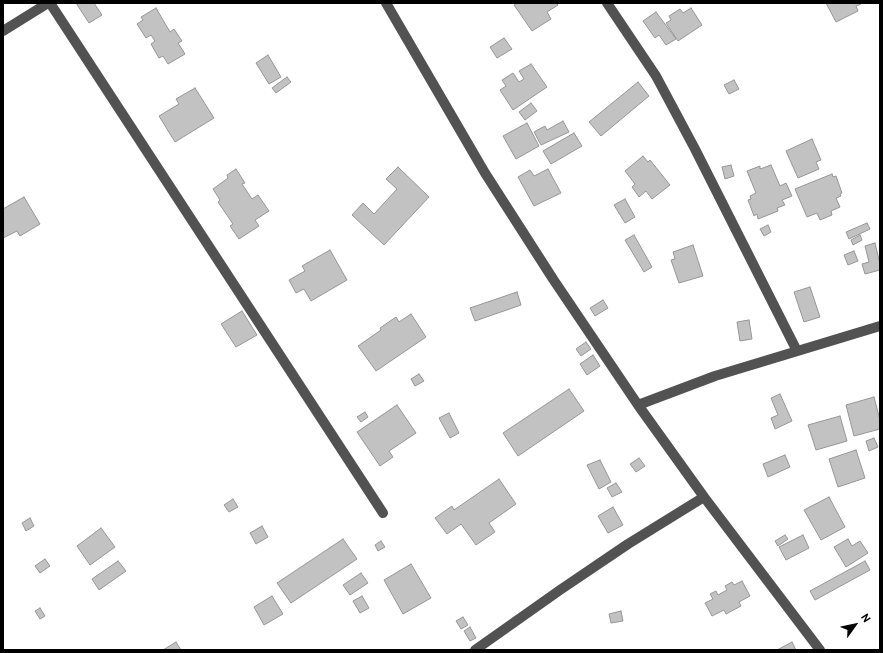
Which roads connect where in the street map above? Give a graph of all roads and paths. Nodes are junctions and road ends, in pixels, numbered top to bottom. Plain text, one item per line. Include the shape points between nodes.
1 (49, 3) edge
2 (386, 3) edge
3 (607, 3) edge
4 (3, 31) edge
5 (880, 326) edge
6 (798, 351) junction
7 (638, 405) junction
8 (704, 497) junction
9 (383, 513) dead end
10 (475, 650) edge
11 (820, 650) edge

1 - 4 street
1 - 9 street
2 - 7 street via 485,173
3 - 6 street via 656,76
5 - 6 street
6 - 7 street via 715,376
7 - 8 street
8 - 10 street via 622,548
8 - 11 street

